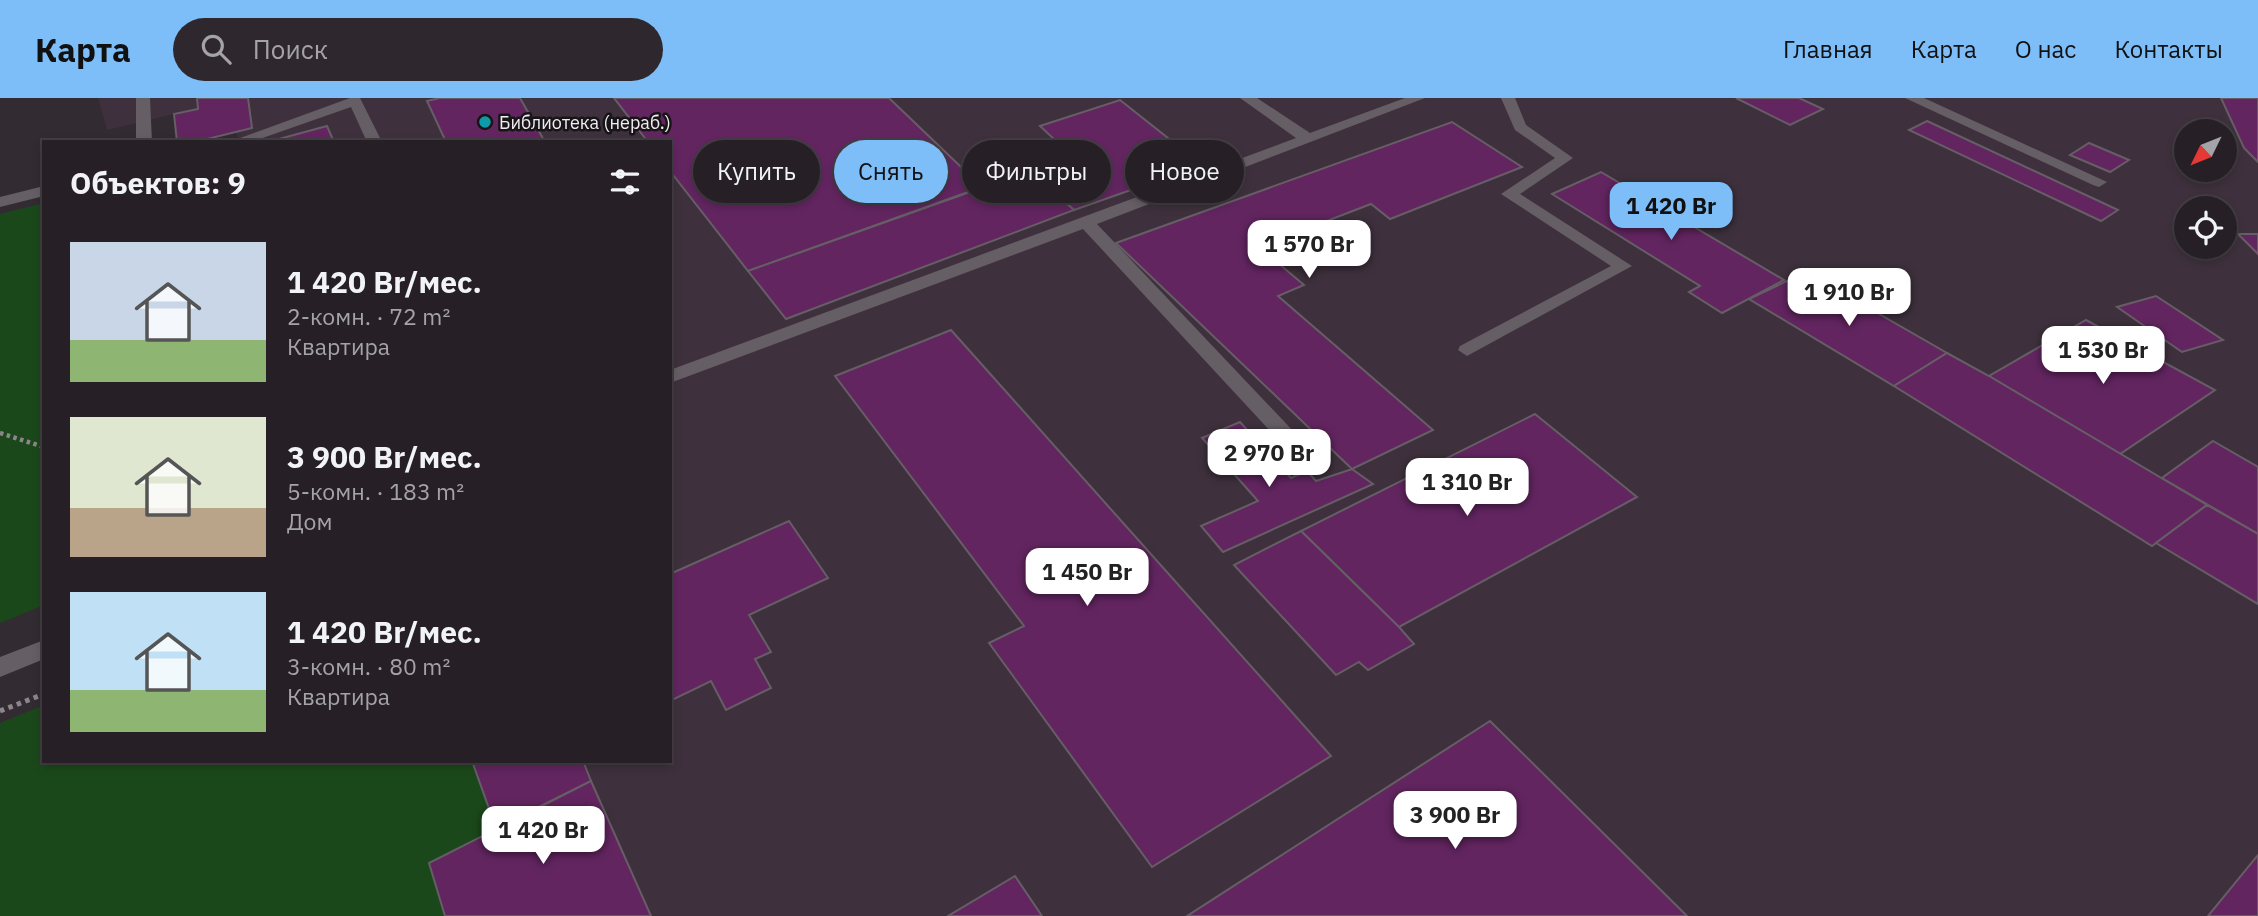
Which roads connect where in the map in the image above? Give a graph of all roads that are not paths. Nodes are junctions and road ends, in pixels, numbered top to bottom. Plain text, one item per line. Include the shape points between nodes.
1 (143, 98) edge
2 (1247, 98) edge
3 (1418, 98) edge
4 (1508, 98) edge
5 (1912, 98) edge
6 (355, 100) edge
7 (1308, 139) junction
8 (144, 140) edge
9 (242, 140) edge
10 (374, 140) edge
11 (2099, 182) dead end
12 (42, 192) edge
13 (0, 202) edge
14 (1086, 222) junction
15 (1468, 350) dead end
16 (672, 375) edge
17 (1290, 440) dead end
18 (42, 650) edge
19 (0, 667) edge

1 - 8 lane
2 - 7 lane
3 - 7 lane
4 - 15 lane via 1520,127 1565,158 1509,194 1623,266
5 - 11 lane
6 - 9 lane
6 - 10 lane
7 - 14 lane
12 - 13 lane
14 - 16 lane
14 - 17 lane
18 - 19 lane

